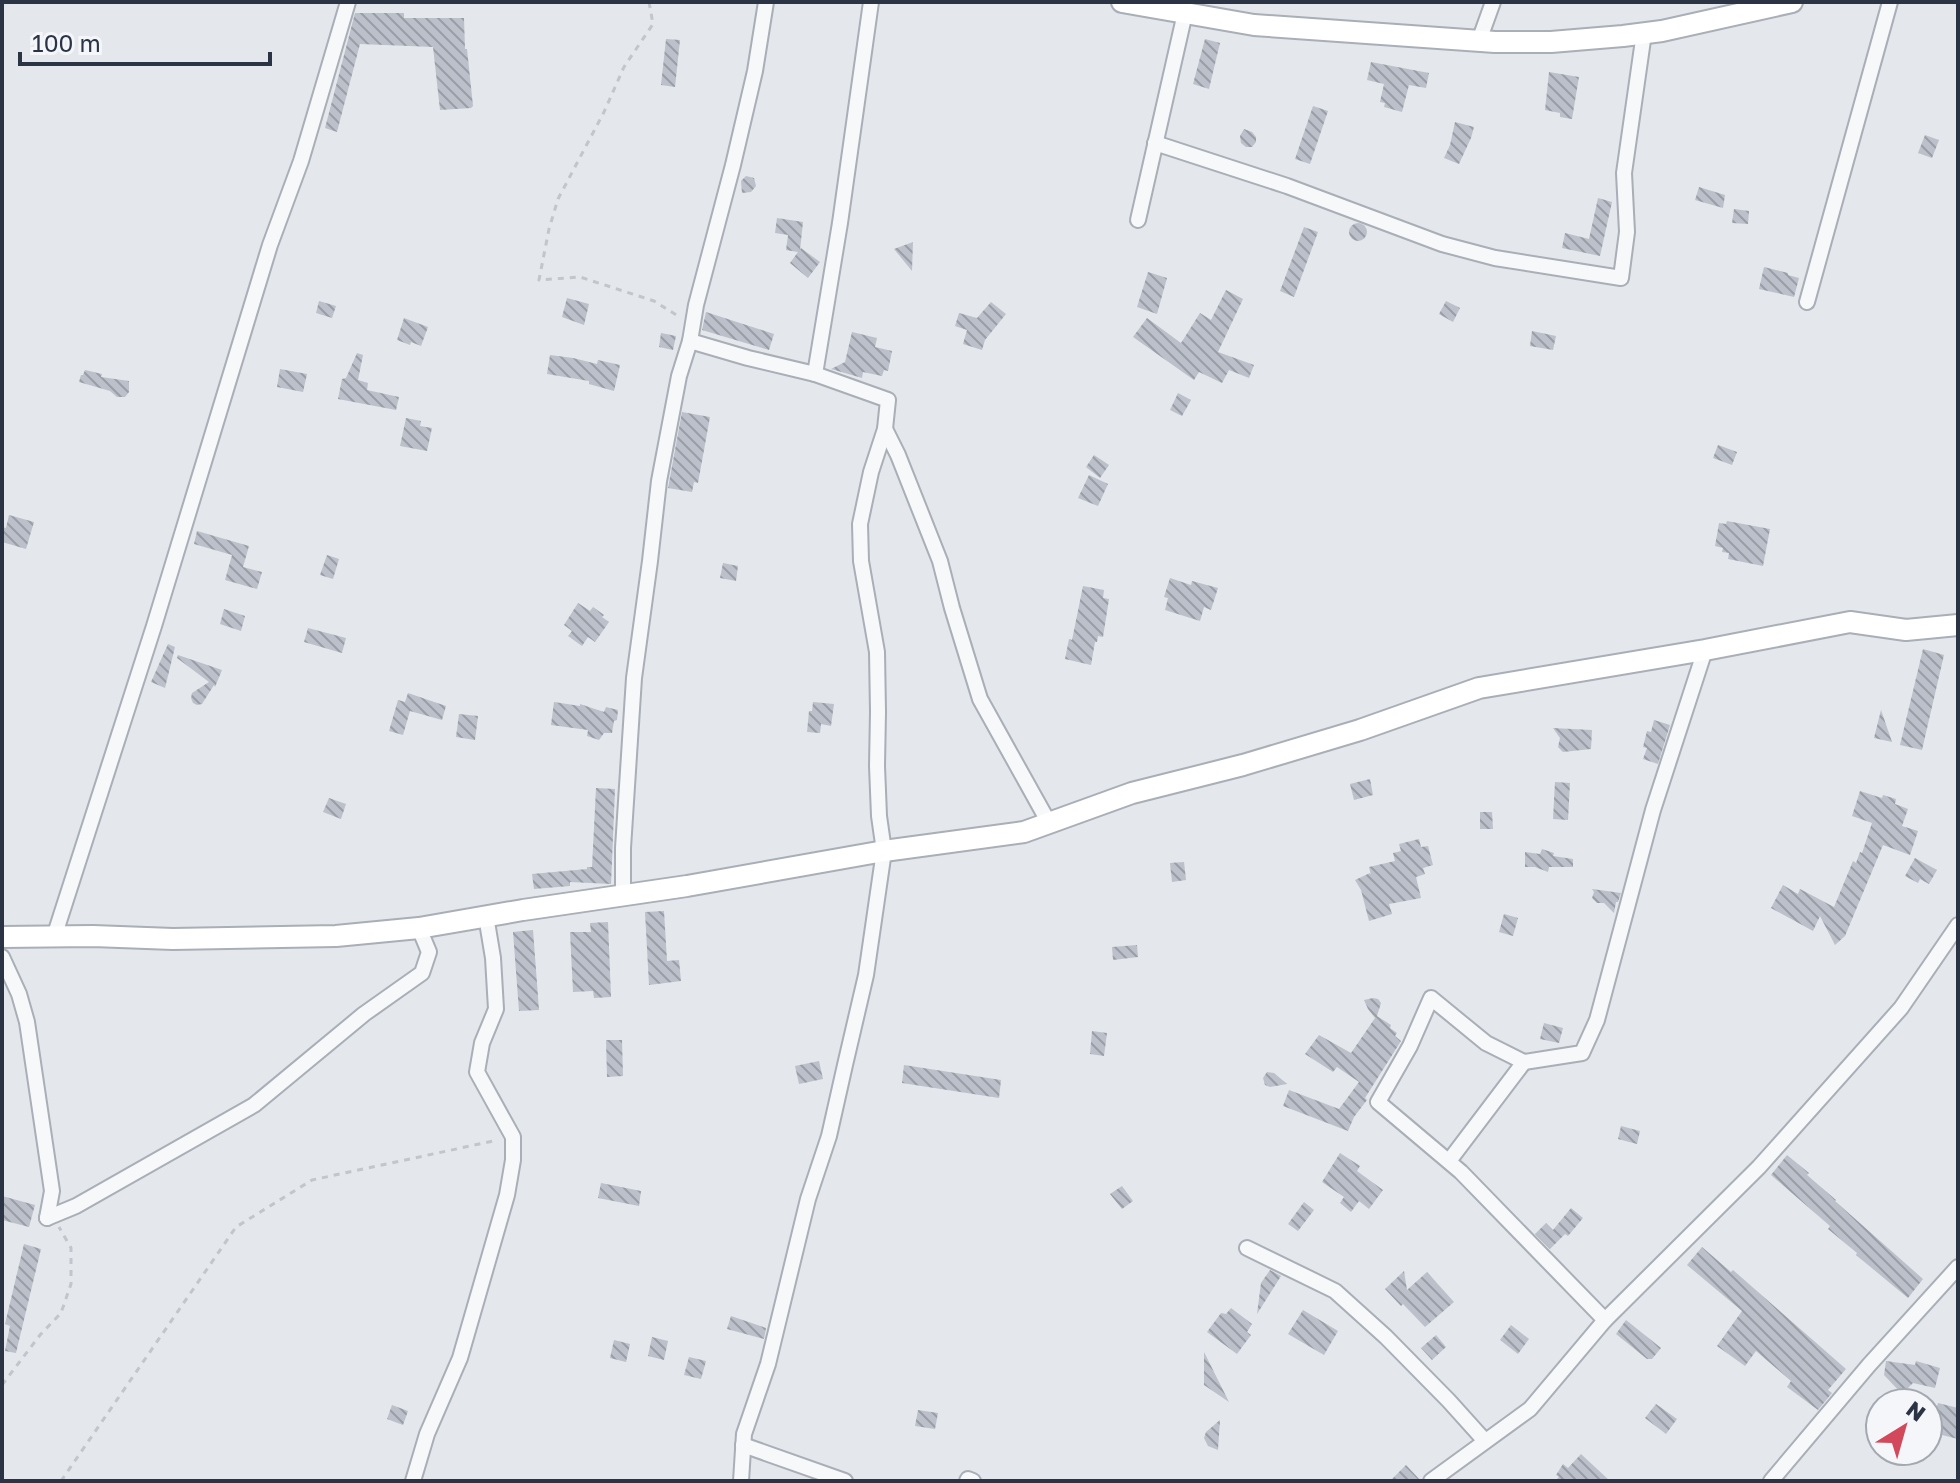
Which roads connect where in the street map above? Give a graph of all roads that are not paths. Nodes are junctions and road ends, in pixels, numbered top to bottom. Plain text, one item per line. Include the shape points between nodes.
1 (348, 2) edge
2 (766, 2) edge
3 (871, 2) edge
4 (1122, 2) edge
5 (1493, 2) edge
6 (1792, 2) edge
7 (1890, 2) edge
8 (1185, 13) junction
9 (1644, 33) junction
10 (1479, 41) junction
11 (1155, 143) junction
12 (1138, 220) dead end
13 (1807, 302) dead end
14 (690, 341) junction
15 (815, 374) junction
16 (885, 429) junction
17 (1958, 625) edge
18 (1705, 650) junction
19 (1049, 823) junction
20 (884, 851) junction
21 (623, 896) junction
22 (486, 916) junction
23 (1958, 925) edge
24 (419, 928) junction
25 (2, 937) edge
26 (54, 937) junction
27 (2, 957) edge
28 (1524, 1062) junction
29 (1449, 1161) junction
30 (1247, 1248) dead end
31 (1958, 1267) edge
32 (1605, 1320) junction
33 (1485, 1441) junction
34 (743, 1445) junction
35 (413, 1481) edge
36 (741, 1481) edge
37 (845, 1481) edge
38 (1431, 1481) edge
39 (1771, 1481) edge

1 - 26 street
2 - 14 street via 755,71
3 - 15 street
4 - 8 street
5 - 10 street
6 - 9 street
7 - 13 street
8 - 10 street via 1254,25
8 - 11 street
9 - 10 street via 1595,40
9 - 11 street via 1624,173 1627,232 1621,278 1442,244
11 - 12 street
14 - 15 street
14 - 21 street via 659,481 637,648
15 - 16 street via 888,400
16 - 19 street via 940,561 980,699
16 - 20 street via 860,524 877,652 877,766
17 - 18 street via 1906,630 1850,622
18 - 19 street via 1479,688 1360,730 1132,793
18 - 28 street via 1653,810 1597,1020 1582,1053
19 - 20 street via 1024,832
20 - 21 street
20 - 34 street via 866,975 829,1136
21 - 22 street
22 - 24 street
22 - 35 street via 496,1009 477,1072 513,1137 513,1160 460,1358
23 - 32 street via 1901,1008 1759,1167
24 - 26 street via 321,936
24 - 27 street via 429,952 422,973 254,1105 47,1218 52,1191 27,1022
25 - 26 street
28 - 29 street
28 - 29 street via 1486,1043 1431,998 1378,1102
29 - 32 street
30 - 33 street via 1335,1291
31 - 39 street
32 - 33 street via 1530,1409
33 - 38 street
34 - 36 street
34 - 37 street

